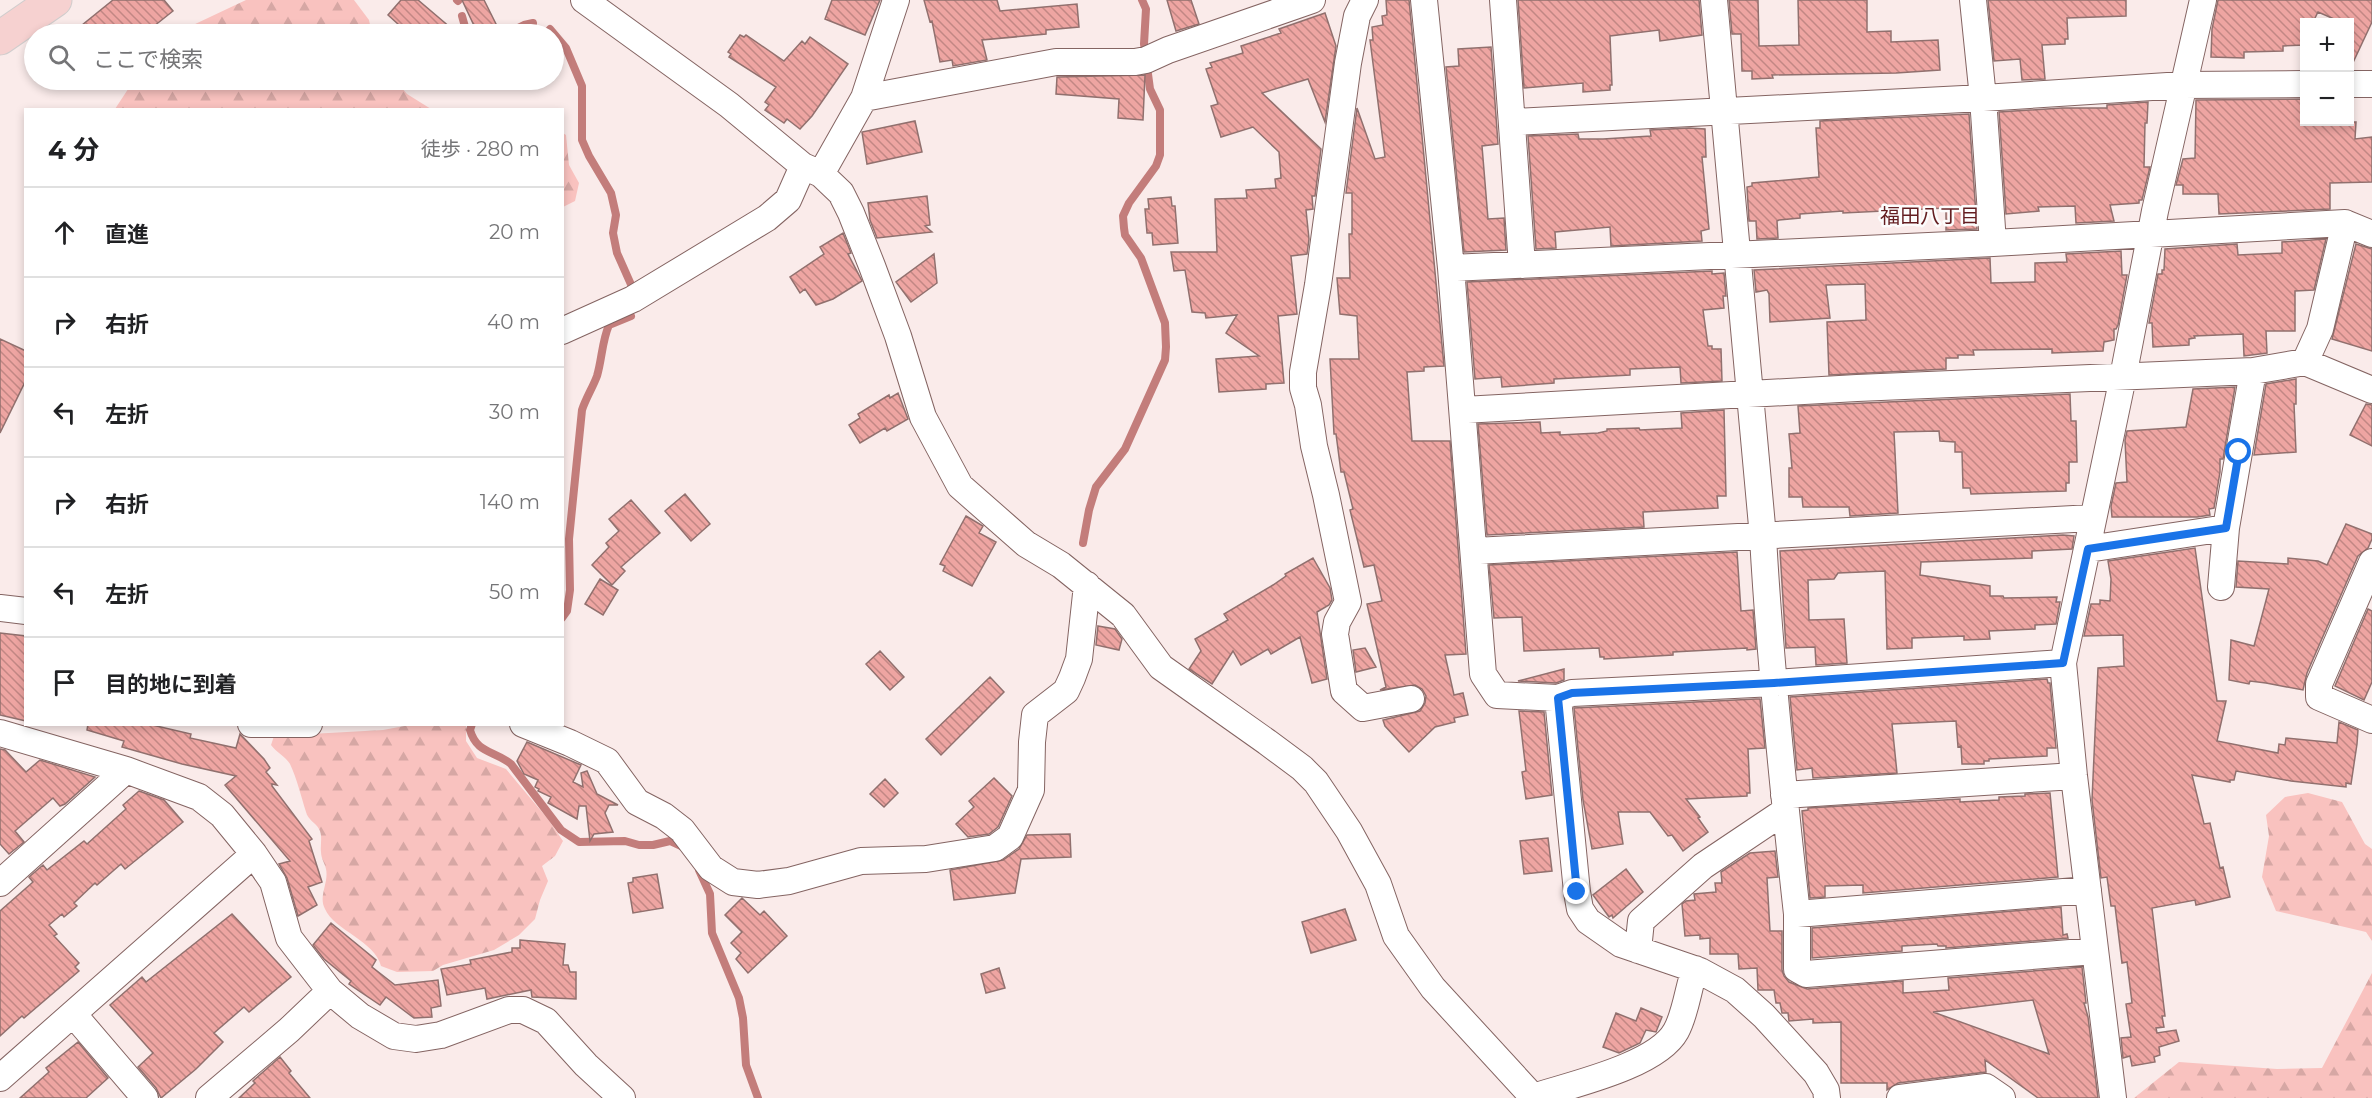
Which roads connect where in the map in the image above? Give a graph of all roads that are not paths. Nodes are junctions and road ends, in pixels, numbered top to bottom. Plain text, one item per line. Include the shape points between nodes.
1 (55, 0) edge
2 (584, 0) edge
3 (896, 0) edge
4 (1312, 0) edge
5 (1365, 0) edge
6 (1424, 0) edge
7 (1503, 0) edge
8 (1714, 0) edge
9 (1972, 0) edge
10 (2203, 0) edge
11 (0, 38) edge
12 (2300, 84) edge
13 (2354, 84) edge
14 (2372, 84) edge
15 (2183, 85) junction
16 (864, 98) junction
17 (1983, 98) junction
18 (1724, 111) junction
19 (1513, 122) junction
20 (812, 170) junction
21 (2344, 223) junction
22 (2151, 233) junction
23 (2372, 234) edge
24 (1993, 243) junction
25 (1736, 255) junction
26 (1522, 265) junction
27 (1451, 268) junction
28 (564, 330) edge
29 (2305, 362) junction
30 (2253, 371) junction
31 (2123, 376) junction
32 (2372, 390) edge
33 (1748, 394) junction
34 (1463, 410) junction
35 (2092, 518) junction
36 (2226, 528) junction
37 (1763, 537) junction
38 (2088, 549) junction
39 (1475, 551) junction
40 (2371, 565) edge
41 (1087, 585) junction
42 (2222, 586) dead end
43 (0, 608) edge
44 (24, 610) edge
45 (2063, 663) junction
46 (1774, 683) junction
47 (1558, 698) junction
48 (1411, 699) dead end
49 (2372, 720) edge
50 (528, 726) edge
51 (0, 733) edge
52 (126, 770) junction
53 (2074, 776) junction
54 (1784, 803) junction
55 (254, 854) junction
56 (0, 884) edge
57 (2088, 890) junction
58 (1797, 914) junction
59 (1638, 950) junction
60 (2095, 951) junction
61 (1695, 969) junction
62 (330, 991) junction
63 (74, 1014) junction
64 (0, 1078) edge
65 (1533, 1097) edge
66 (145, 1098) edge
67 (209, 1098) edge
68 (622, 1098) edge
69 (1827, 1098) edge
70 (1899, 1098) edge
71 (2002, 1098) edge
72 (2113, 1098) edge

1 - 11 main road
2 - 20 street
3 - 16 street
4 - 16 street via 1146,60 1056,62
5 - 48 street via 1357,16 1348,63 1303,388 1348,602 1335,634 1344,691 1363,708
6 - 27 street
7 - 19 street
8 - 18 street
9 - 17 street
10 - 15 street
12 - 15 street
13 - 14 street
15 - 17 street
15 - 22 street
16 - 20 street
17 - 18 street
17 - 24 street
18 - 19 street
18 - 25 street
19 - 26 street
20 - 28 street via 788,200 767,218 633,299
20 - 41 street via 841,193 851,213 898,336 923,417 960,486 1026,544
21 - 22 street
21 - 23 street
21 - 29 street via 2320,329
22 - 24 street
22 - 31 street
24 - 25 street
25 - 26 street
25 - 33 street
26 - 27 street
27 - 34 street
29 - 30 street
29 - 32 street
30 - 31 street
30 - 36 street
31 - 33 street
31 - 35 street
33 - 34 street
33 - 37 street
34 - 39 street
35 - 37 street
35 - 38 street
36 - 38 street
36 - 42 street
37 - 39 street
37 - 46 street
38 - 45 street
39 - 47 street via 1483,674 1497,695
40 - 49 street via 2331,652 2319,684 2319,697
41 - 50 street via 1079,659 1066,691 1035,715 1031,790 1010,837 995,848 926,859 861,861 789,881 758,885 733,882 711,868 682,830 637,802 607,760
41 - 65 street via 1124,615 1161,667 1267,741 1316,782 1378,884 1396,936 1433,988
43 - 44 street
45 - 46 street
45 - 53 street
46 - 47 street via 1572,693
46 - 54 street
47 - 59 street via 1580,909 1588,921 1621,944
51 - 52 street
52 - 55 street via 199,797 222,815
52 - 56 street
53 - 54 street
53 - 57 street
54 - 58 street
54 - 59 street via 1641,921
55 - 62 street via 273,882 289,938
55 - 63 street
57 - 58 street
57 - 60 street
58 - 60 street via 1797,969 1806,974
59 - 61 street
60 - 72 street
61 - 65 street via 1676,1032 1662,1046 1613,1073
61 - 69 street via 1735,990 1764,1016 1816,1073
62 - 67 street
62 - 68 street via 360,1017 394,1036 416,1040 509,1010 523,1010 546,1021
63 - 64 street
63 - 66 street
70 - 71 street via 1986,1087

